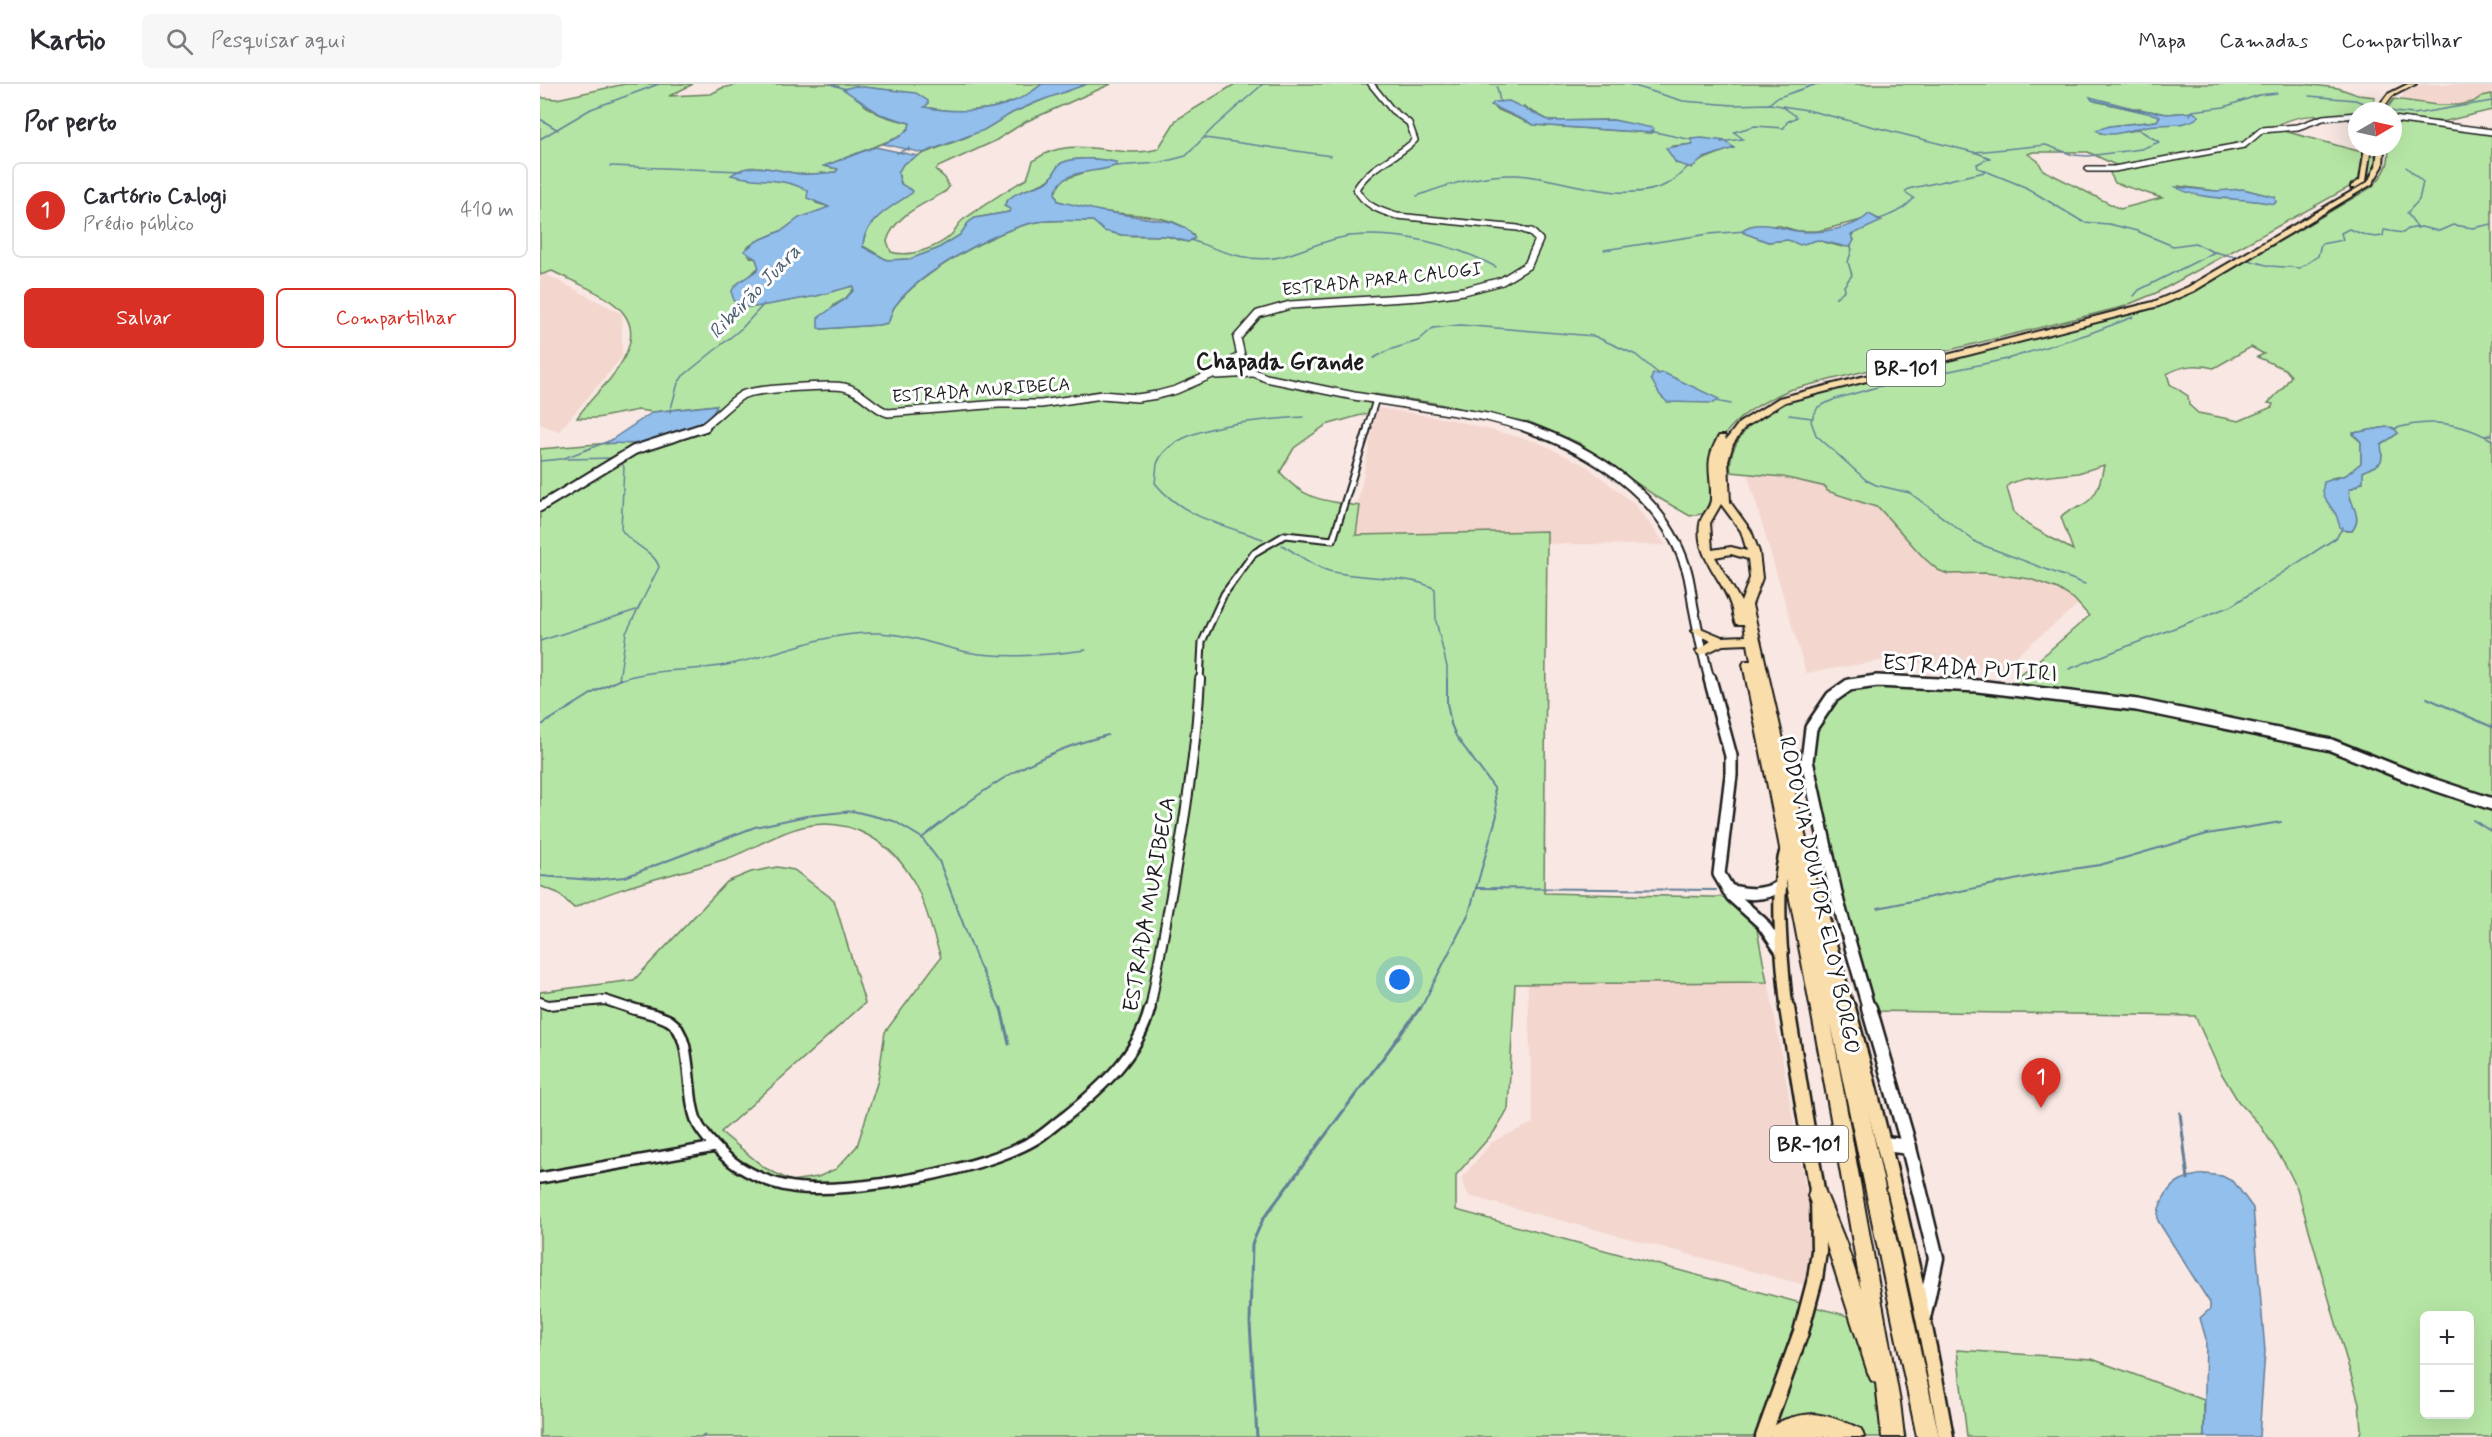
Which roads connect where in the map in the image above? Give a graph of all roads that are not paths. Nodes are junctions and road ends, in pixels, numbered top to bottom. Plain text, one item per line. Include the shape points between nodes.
1 (1371, 84) edge
2 (2403, 84) edge
3 (2413, 84) edge
4 (2378, 102) edge
5 (2385, 102) edge
6 (2348, 116) edge
7 (2402, 120) edge
8 (2492, 132) edge
9 (2367, 156) edge
10 (2382, 156) edge
11 (2088, 169) dead end
12 (1238, 357) junction
13 (1252, 373) junction
14 (1209, 376) junction
15 (1376, 399) junction
16 (540, 507) edge
17 (1709, 555) junction
18 (1753, 557) junction
19 (1698, 631) junction
20 (1721, 640) junction
21 (1748, 640) junction
22 (1702, 651) junction
23 (2492, 804) edge
24 (1788, 845) junction
25 (1805, 870) junction
26 (1781, 886) junction
27 (1728, 890) junction
28 (1782, 952) junction
29 (540, 1002) edge
30 (1885, 1144) junction
31 (715, 1147) junction
32 (1909, 1147) junction
33 (540, 1178) edge
34 (1818, 1196) junction
35 (1924, 1314) junction
36 (1890, 1402) junction
37 (1763, 1437) edge
38 (1774, 1437) edge
39 (1853, 1437) edge
40 (1893, 1437) edge
41 (1929, 1437) edge
42 (1946, 1437) edge

1 - 12 street, ESTRADA PARA CALOGI via 1392,110 1409,123 1415,140 1408,149 1388,158 1360,181 1356,189 1359,197 1378,211 1397,216 1518,228 1533,233 1539,240 1539,249 1527,266 1511,278 1476,290 1423,297 1328,300 1261,312 1237,338
2 - 4 highway via 2389,88
3 - 5 highway via 2390,95
6 - 11 street via 2262,130 2244,145 2114,169
7 - 8 street
9 - 17 highway, RODOVIA DOUTOR ELOY BORGO / BR-101 via 2363,181 2150,301 1798,390 1745,413 1728,429 1714,454 1717,502 1705,523
10 - 18 highway, BR-101 via 2379,171 2370,183 2192,289 2157,304 1812,390 1764,409 1732,437 1722,468 1725,502 1746,531
12 - 13 street
12 - 14 street
13 - 14 street
13 - 15 street
14 - 16 street, ESTRADA MURIBECA via 1176,390 1137,398 1102,395 1041,404 888,413 846,387 744,394 703,428 634,450
15 - 19 street via 1527,427 1558,439 1609,468 1643,496 1674,537 1686,566
15 - 31 street, ESTRADA MURIBECA via 1333,540 1285,535 1254,554 1224,594 1202,642 1198,712 1150,1011 1121,1066 1101,1088 1036,1139 1000,1155 914,1179 826,1188 794,1187 765,1181 736,1165
17 - 18 highway via 1735,549
17 - 21 highway, RODOVIA DOUTOR ELOY BORGO / BR-101 via 1737,605
18 - 21 highway, BR-101 via 1756,578 1746,605
19 - 20 highway
19 - 22 street
20 - 21 highway
20 - 22 highway
21 - 24 highway, RODOVIA DOUTOR ELOY BORGO / BR-101
21 - 25 highway, BR-101
22 - 27 street via 1731,756 1718,861 1719,874
23 - 32 street, ESTRADA PUTIRI via 2331,745 2137,705 1920,682 1865,681 1841,689 1811,728 1807,761 1838,902
24 - 26 main road, BR-101
24 - 36 highway, RODOVIA DOUTOR ELOY BORGO via 1843,1126
25 - 30 main road, BR-101 via 1824,914
25 - 41 highway
26 - 27 street via 1757,895
26 - 28 main road, BR-101
27 - 28 street via 1762,923
28 - 34 main road, BR-101
29 - 31 street, ESTRADA MURIBECA via 548,1005 605,999 670,1022 682,1036 699,1127
30 - 32 street
30 - 35 main road, BR-101
31 - 33 street
32 - 35 street, ESTRADA PUTIRI via 1936,1258
34 - 36 highway
34 - 37 main road, BR-101 via 1818,1269 1812,1298 1805,1327
35 - 42 main road, BR-101
36 - 40 highway, RODOVIA DOUTOR ELOY BORGO
38 - 39 highway via 1809,1425 1832,1428

